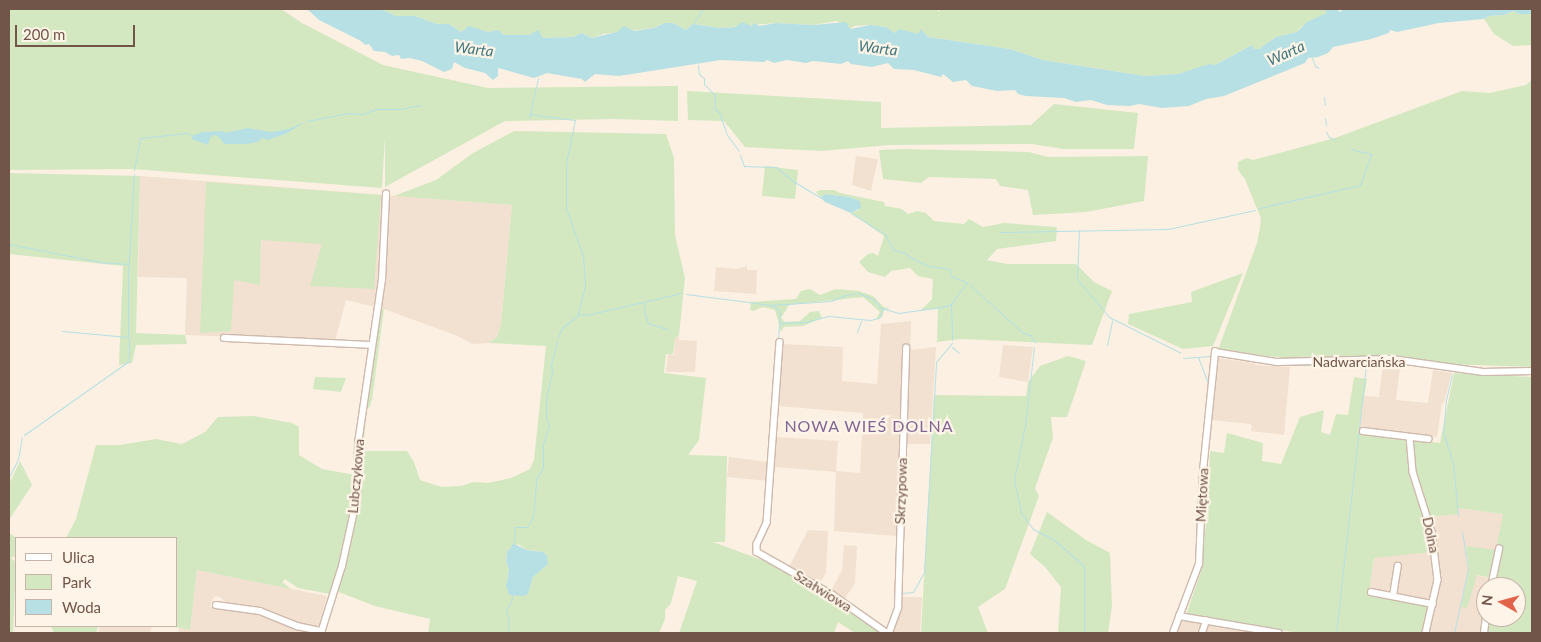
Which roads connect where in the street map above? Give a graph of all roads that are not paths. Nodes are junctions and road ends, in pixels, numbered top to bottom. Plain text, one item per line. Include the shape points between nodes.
1 (386, 194) dead end
2 (224, 338) dead end
3 (780, 342) dead end
4 (372, 345) junction
5 (906, 348) dead end
6 (1215, 352) joint
7 (1532, 371) edge
8 (1363, 431) dead end
9 (1410, 437) junction
10 (1430, 439) dead end
11 (1499, 549) dead end
12 (1398, 566) dead end
13 (1493, 577) edge
14 (1371, 592) dead end
15 (1393, 596) junction
16 (1433, 604) junction
17 (216, 605) dead end
18 (1180, 616) junction
19 (1206, 620) junction
20 (321, 632) edge
21 (888, 633) edge
22 (1173, 633) edge
23 (1202, 633) edge
24 (1279, 633) edge
25 (1426, 633) edge

1 - 4 street, Lubczykowa via 382,280
2 - 4 street
3 - 21 street, Szałwiowa via 767,523 757,544 757,552 832,595
4 - 20 street, Lubczykowa via 358,444 357,498 342,566
5 - 21 street, Skrzypowa via 898,608
6 - 7 street, Nadwarciańska via 1277,362 1392,359 1483,372
6 - 18 street, Miętowa via 1203,471 1199,564
8 - 9 street
9 - 10 street
9 - 16 street, Dolna via 1413,472 1432,532 1438,580
11 - 13 street
12 - 15 street
14 - 15 street
15 - 16 street
16 - 25 street, Dolna
17 - 20 street via 260,611
18 - 19 street
18 - 22 street, Miętowa
19 - 23 street
19 - 24 street

